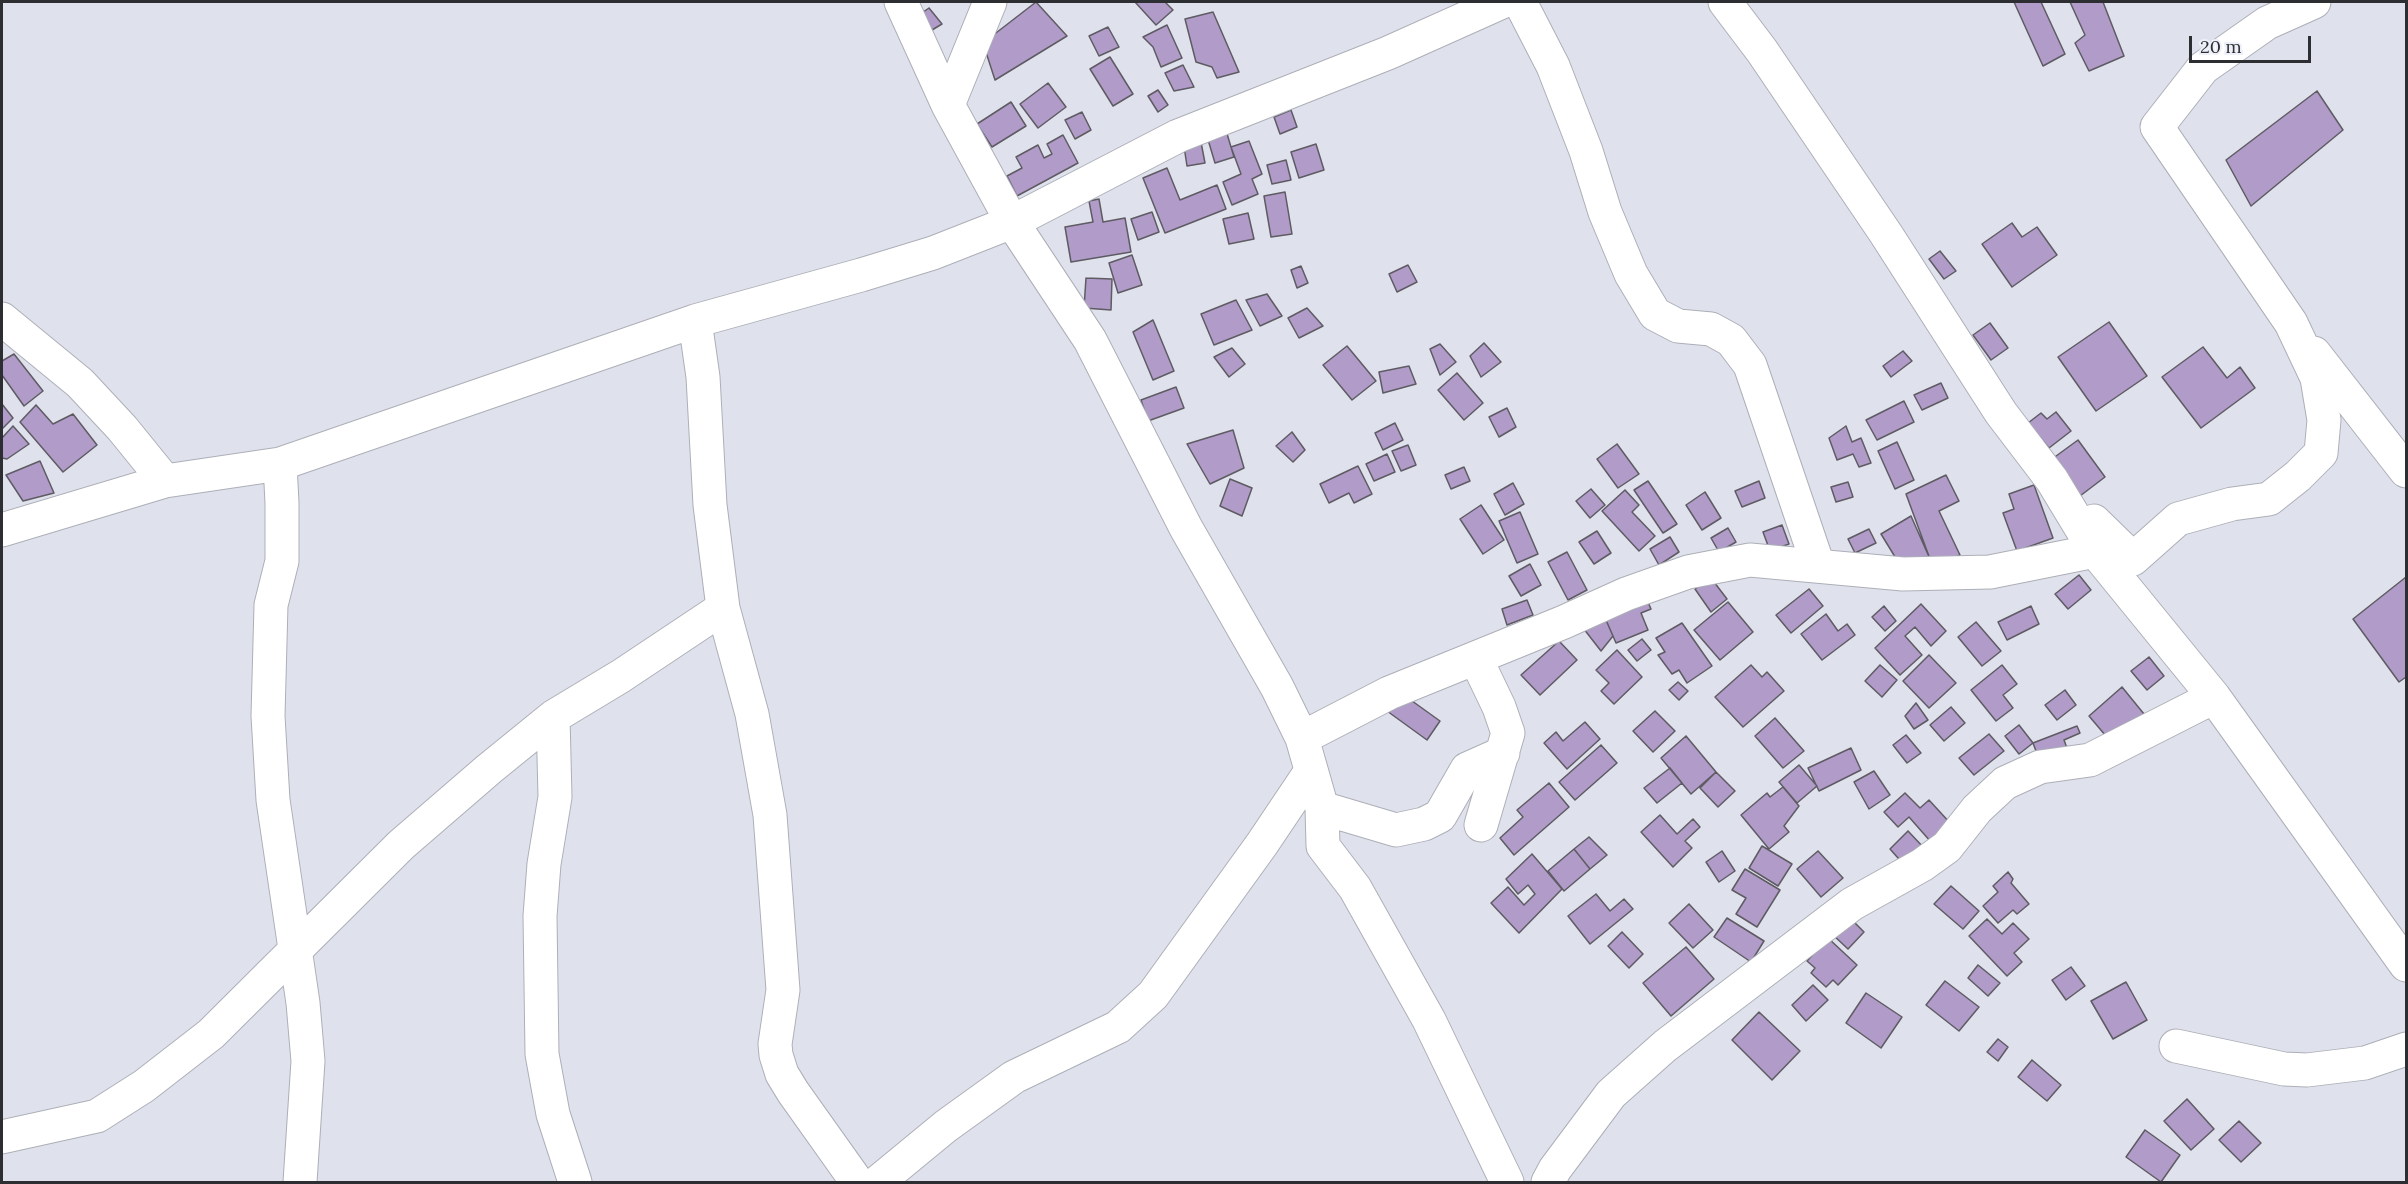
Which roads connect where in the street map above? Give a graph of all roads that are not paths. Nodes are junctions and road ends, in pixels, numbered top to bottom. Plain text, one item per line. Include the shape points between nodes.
1 (901, 2) edge
2 (990, 2) edge
3 (1502, 2) edge
4 (1520, 2) edge
5 (1725, 2) edge
6 (2314, 2) edge
7 (948, 105) junction
8 (1012, 222) junction
9 (2, 319) edge
10 (694, 321) junction
11 (2291, 323) junction
12 (279, 464) junction
13 (2406, 471) edge
14 (2052, 480) junction
15 (165, 481) junction
16 (2, 530) edge
17 (2095, 550) junction
18 (1818, 565) junction
19 (723, 608) junction
20 (1476, 658) junction
21 (2214, 697) junction
22 (553, 717) junction
23 (1302, 738) junction
24 (1503, 753) junction
25 (1311, 771) junction
26 (1322, 808) junction
27 (1481, 825) dead end
28 (294, 951) junction
29 (2406, 965) edge
30 (2176, 1046) dead end
31 (2406, 1049) edge
32 (2, 1137) edge
33 (300, 1182) edge
34 (575, 1182) edge
35 (857, 1182) edge
36 (878, 1182) edge
37 (1507, 1182) edge
38 (1548, 1182) edge

1 - 7 street
2 - 7 street
3 - 8 street via 1178,136
4 - 18 street via 1553,66 1631,273 1655,314 1677,326 1711,329 1731,340 1750,365
5 - 14 street via 1879,225 2001,413
6 - 11 street via 2267,23 2203,68 2157,127
7 - 8 street
8 - 10 street via 933,253
8 - 23 street via 1090,340 1186,528
9 - 15 street via 80,384
10 - 12 street
10 - 19 street via 704,376 710,505
11 - 13 street
11 - 14 street via 2317,378 2324,420 2321,453 2269,499 2232,504 2178,519 2133,559
12 - 15 street
12 - 28 street via 282,561 271,605 268,716 273,800
14 - 17 street
15 - 16 street
17 - 18 street via 1990,572 1903,574
17 - 21 street
18 - 20 street via 1750,560 1689,572 1626,594
19 - 22 street
19 - 35 street via 752,714 770,815 783,990 776,1055 793,1092
20 - 23 street via 1389,693
20 - 24 street via 1508,733
21 - 29 street
21 - 38 street via 2090,760 2040,767 2005,783 1977,809 1947,847 1922,866 1852,904 1626,1080 1611,1094
22 - 28 street via 401,845
22 - 34 street via 555,797 540,916 542,1054 553,1114
23 - 25 street
24 - 26 street via 1467,769 1440,816 1424,824 1396,830
24 - 27 street
25 - 26 street
25 - 36 street via 1154,995 1118,1027 1014,1077
26 - 37 street via 1323,846 1355,888 1430,1020
28 - 32 street via 211,1034 144,1086 97,1116
28 - 33 street via 308,1061
30 - 31 street via 2284,1069 2307,1070 2365,1063

